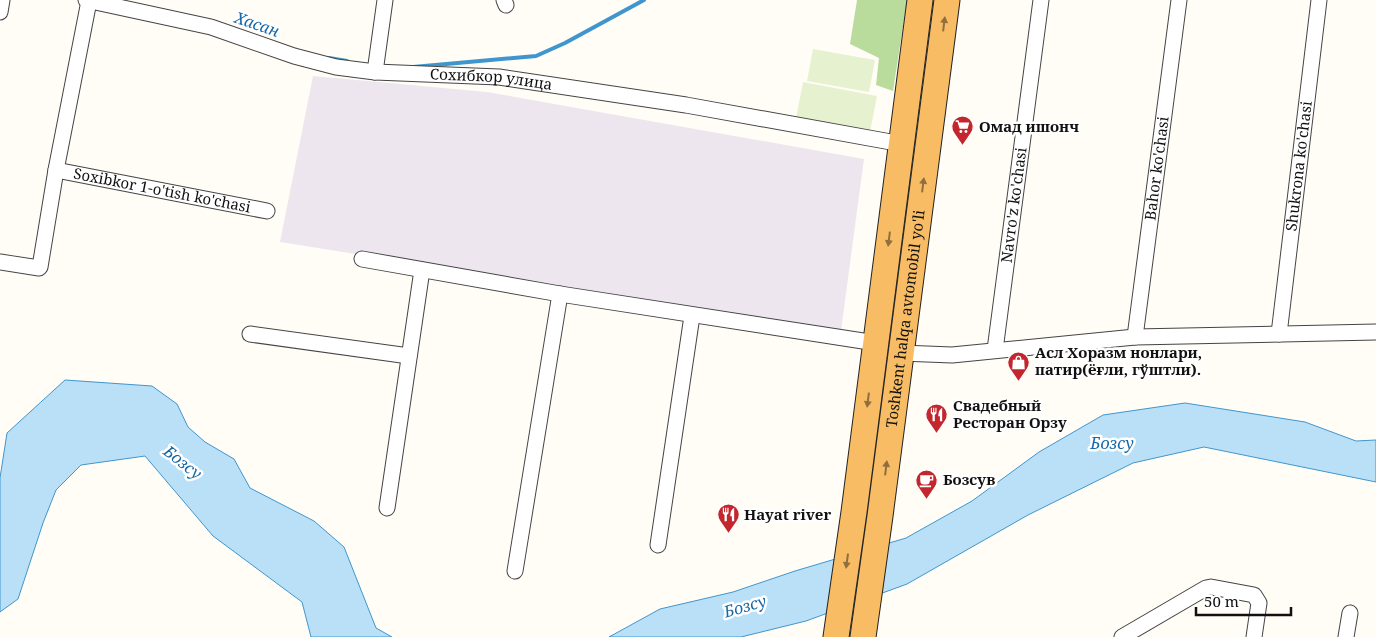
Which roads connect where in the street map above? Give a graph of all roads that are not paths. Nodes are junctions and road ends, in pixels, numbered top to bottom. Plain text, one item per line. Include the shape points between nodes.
1 (2, 0) edge
2 (87, 0) edge
3 (385, 0) edge
4 (920, 0) edge
5 (947, 0) edge
6 (1041, 0) edge
7 (1179, 0) edge
8 (1319, 0) edge
9 (0, 12) edge
10 (375, 72) junction
11 (907, 102) junction
12 (934, 106) junction
13 (902, 144) junction
14 (56, 170) junction
15 (267, 211) dead end
16 (362, 259) dead end
17 (0, 262) edge
18 (422, 270) junction
19 (560, 294) junction
20 (692, 316) junction
21 (1376, 332) edge
22 (250, 334) dead end
23 (1279, 334) junction
24 (1135, 337) junction
25 (876, 343) junction
26 (995, 350) junction
27 (901, 353) junction
28 (409, 356) junction
29 (387, 508) dead end
30 (658, 545) dead end
31 (515, 572) dead end
32 (1350, 613) dead end
33 (837, 629) edge
34 (863, 631) edge
35 (1122, 637) edge
36 (1254, 637) edge
37 (1346, 637) edge

1 - 9 street
2 - 10 street, Сохибкор улица via 211,27 294,56
2 - 14 street, Soxibkor 1-o'tish ko'chasi
3 - 10 street
4 - 11 highway, Toshkent halqa avtomobil yo'li
12 -> 5 highway, Toshkent halqa avtomobil yo'li
6 - 26 street, Navro'z ko'chasi
7 - 24 street, Bahor ko'chasi
8 - 23 street, Shukrona ko'chasi
10 - 13 street, Сохибкор улица via 499,77 686,105
11 - 12 highway
11 - 13 highway, Toshkent halqa avtomobil yo'li
27 -> 12 highway, Toshkent halqa avtomobil yo'li
13 -> 25 highway, Toshkent halqa avtomobil yo'li
14 - 15 street, Soxibkor 1-o'tish ko'chasi
14 - 17 street, Soxibkor 1-o'tish ko'chasi via 40,268
16 - 18 street
18 - 19 street
18 - 28 street
19 - 20 street
19 - 31 street
20 - 25 street
20 - 30 street
21 - 23 street
22 - 28 street
23 - 24 street
24 - 26 street
25 -> 33 highway, Toshkent halqa avtomobil yo'li
26 - 27 street via 952,355
34 -> 27 highway, Toshkent halqa avtomobil yo'li
28 - 29 street
32 - 37 street
35 - 36 street via 1211,587 1254,595 1259,603

